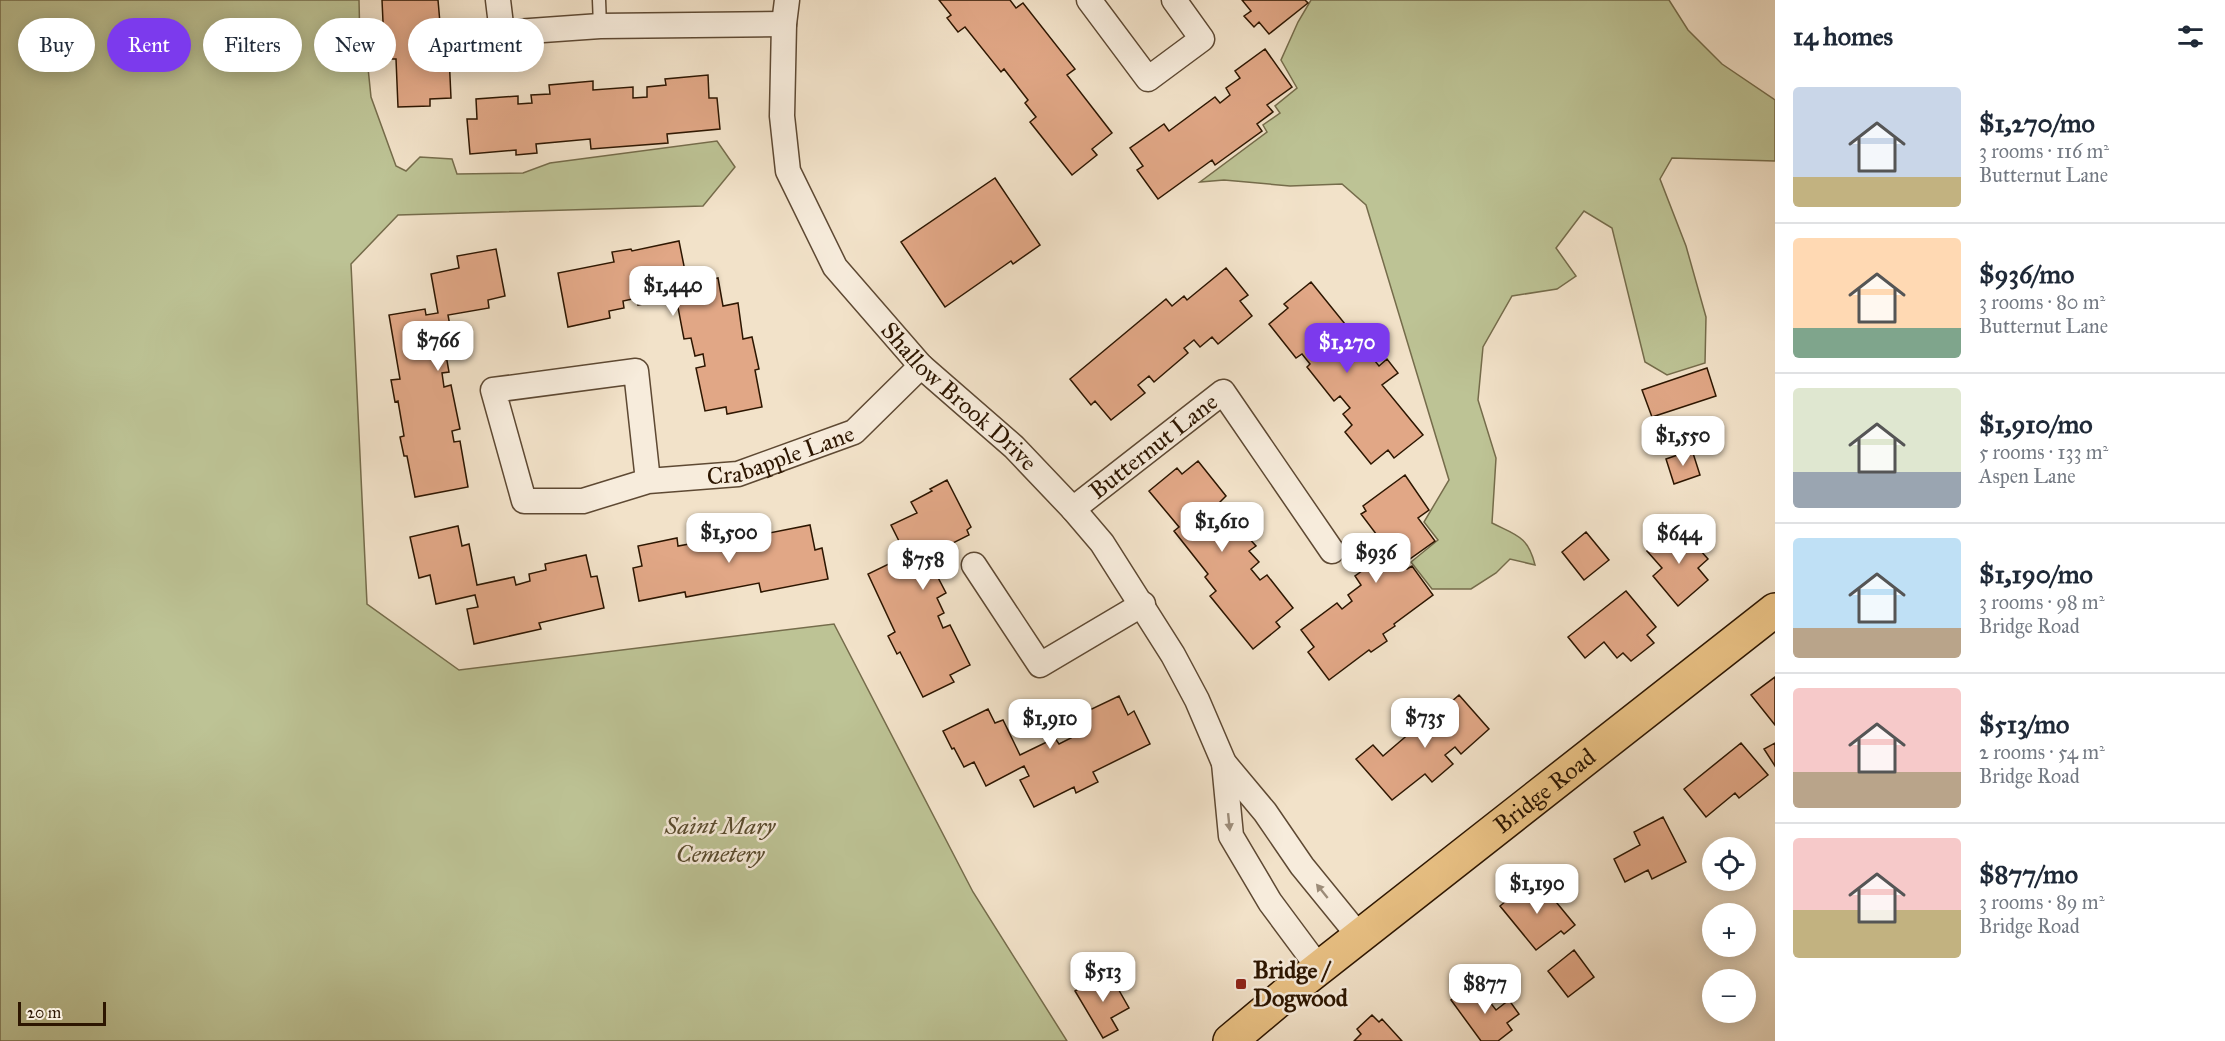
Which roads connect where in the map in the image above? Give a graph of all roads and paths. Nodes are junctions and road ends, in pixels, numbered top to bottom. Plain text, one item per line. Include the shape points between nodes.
1 (498, 0) edge
2 (599, 0) edge
3 (787, 0) edge
4 (1089, 0) edge
5 (1174, 0) edge
6 (784, 24) junction
7 (600, 26) junction
8 (921, 366) junction
9 (648, 481) junction
10 (1073, 509) junction
11 (1332, 551) dead end
12 (974, 565) dead end
13 (1143, 604) junction
14 (1775, 610) edge
15 (1224, 763) junction
16 (1359, 936) junction
17 (1319, 968) junction
18 (1230, 1041) edge

1 - 7 street via 502,33
2 - 7 lane
3 - 6 street, Shallow Brook Drive
4 - 5 street via 1148,79 1202,39
6 - 7 street
6 - 8 street, Shallow Brook Drive via 782,116 788,171 835,267
8 - 9 street, Crabapple Lane via 854,432 738,474
8 - 10 street, Shallow Brook Drive via 1014,447
9 - 9 street, Crabapple Lane via 583,501 524,501 493,390 636,371
10 - 11 street, Butternut Lane via 1223,392
10 - 13 street, Shallow Brook Drive via 1102,543
12 - 13 street via 1040,665
13 - 15 street, Shallow Brook Drive via 1197,700
14 - 16 main road, Bridge Road
16 -> 15 street, Shallow Brook Drive
15 -> 17 street, Shallow Brook Drive via 1230,836 1270,902
16 - 17 main road, Bridge Road
17 - 18 main road, Bridge Road

